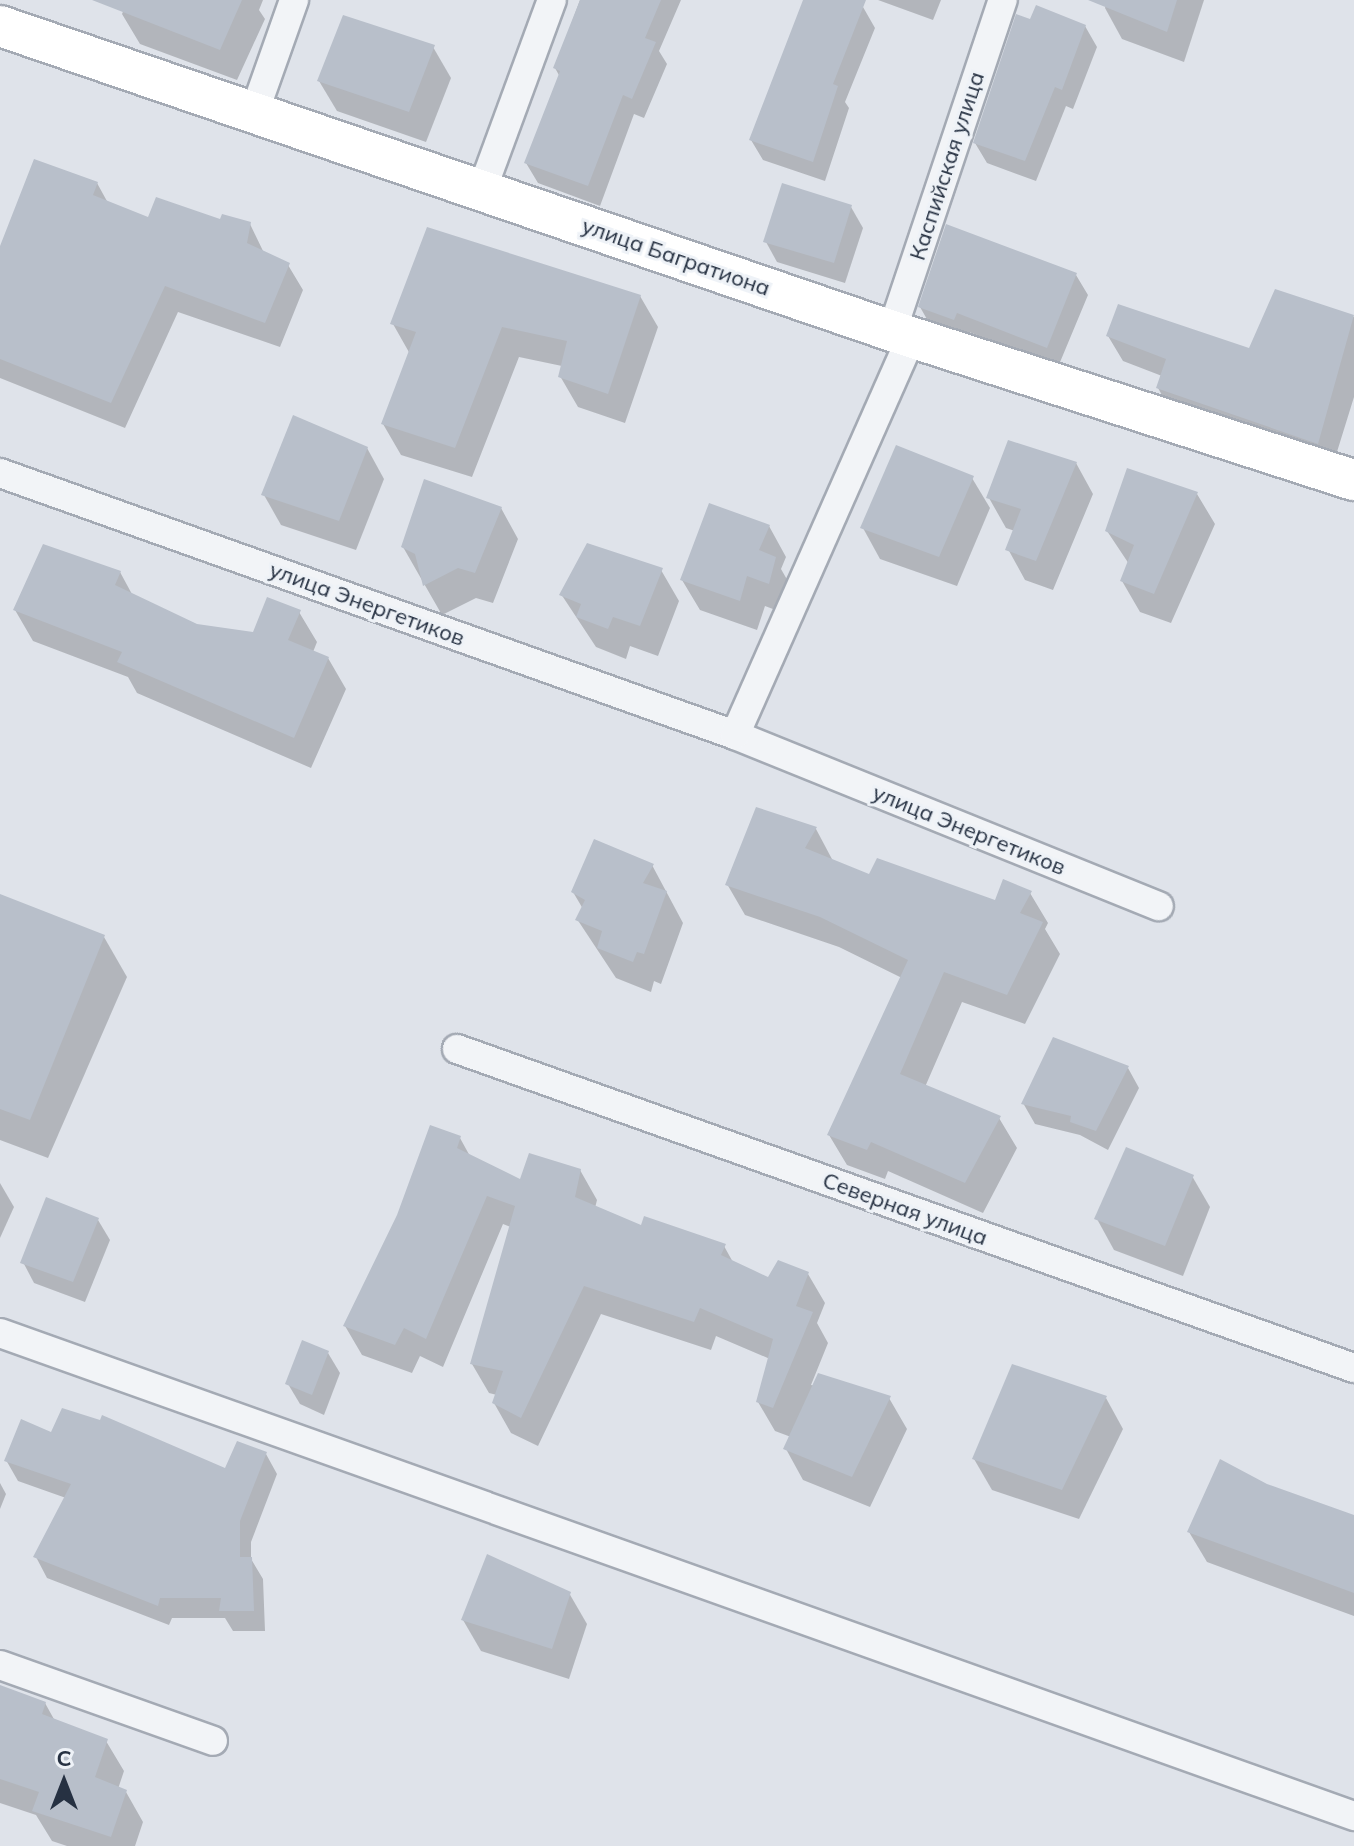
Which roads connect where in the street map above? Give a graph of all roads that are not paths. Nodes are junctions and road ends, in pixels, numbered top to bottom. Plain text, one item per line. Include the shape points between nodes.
1 (294, 0) edge
2 (552, 0) edge
3 (1003, 0) edge
4 (0, 26) edge
5 (253, 116) junction
6 (482, 190) junction
7 (901, 334) junction
8 (0, 473) edge
9 (1354, 480) edge
10 (735, 735) junction
11 (1159, 906) dead end
12 (457, 1049) dead end
13 (0, 1333) edge
14 (1354, 1368) edge
15 (0, 1665) edge
16 (213, 1741) dead end
17 (1354, 1816) edge

1 - 5 street
2 - 6 street
3 - 7 street, Каспийская улица
4 - 5 street, улица Багратиона
5 - 6 street, улица Багратиона
6 - 7 street, улица Багратиона
7 - 9 street, улица Багратиона
7 - 10 street
8 - 10 street, улица Энергетиков
10 - 11 street, улица Энергетиков
12 - 14 street, Северная улица
13 - 17 street
15 - 16 street

